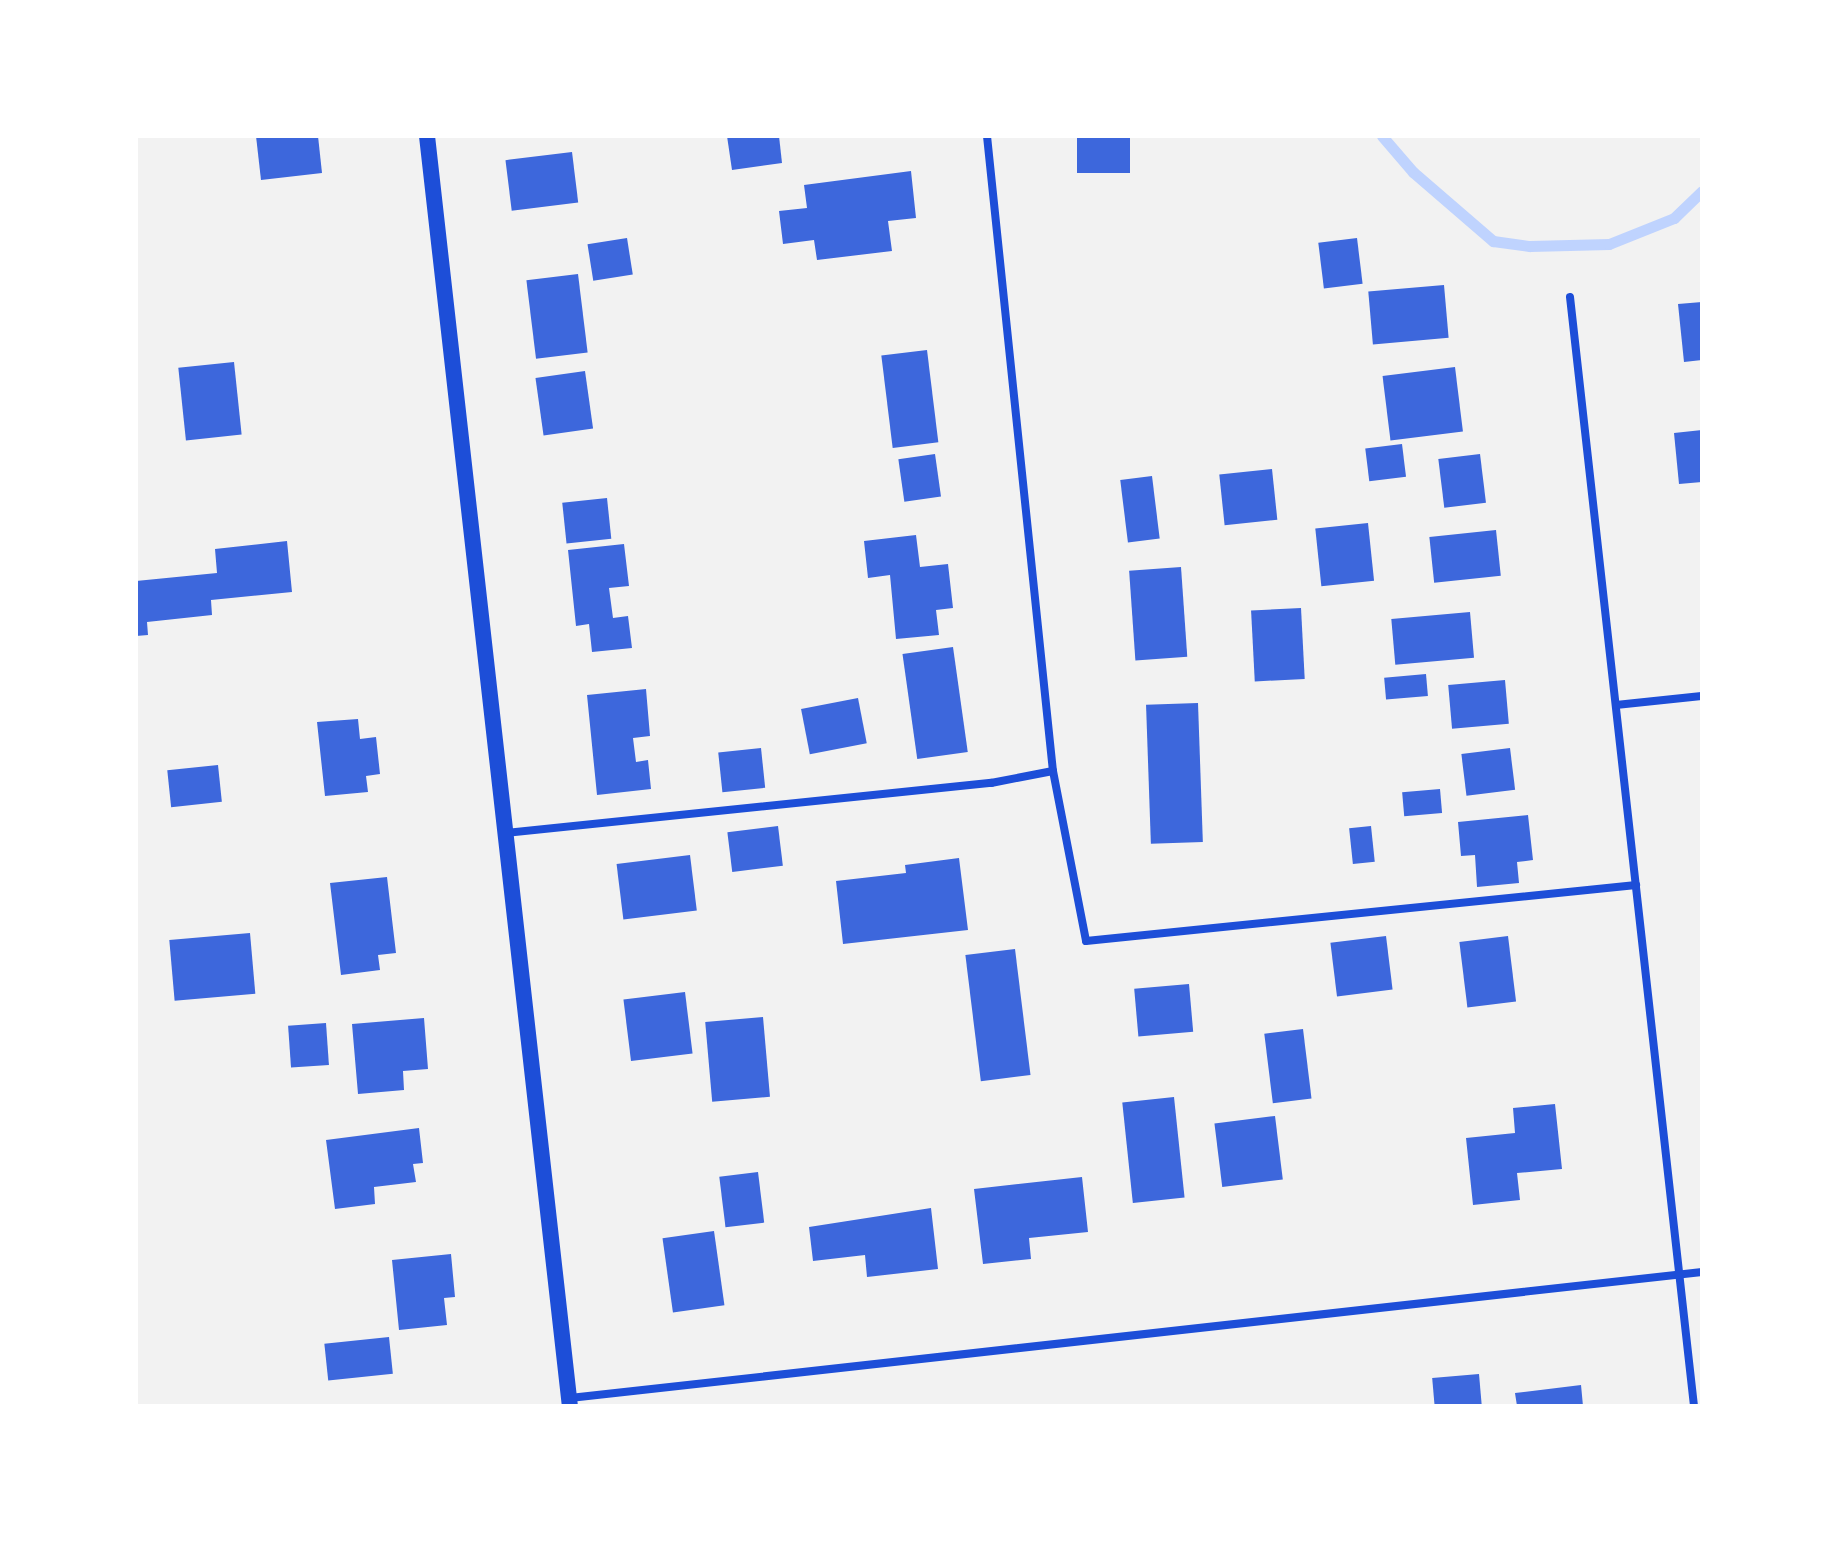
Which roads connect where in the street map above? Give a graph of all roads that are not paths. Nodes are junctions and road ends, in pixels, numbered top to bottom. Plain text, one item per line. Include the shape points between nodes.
1 (427, 136) edge
2 (987, 136) edge
3 (1570, 297) dead end
4 (1702, 696) edge
5 (1616, 705) junction
6 (1053, 771) junction
7 (506, 833) junction
8 (1636, 885) junction
9 (1702, 1272) edge
10 (1679, 1275) junction
11 (569, 1402) edge
12 (1694, 1406) edge

1 - 7 main road
2 - 6 street
3 - 5 street
4 - 5 street
5 - 8 street
6 - 7 street via 991,783
6 - 8 street via 1086,941
7 - 11 main road
8 - 10 street
9 - 10 street
10 - 11 street
10 - 12 street

